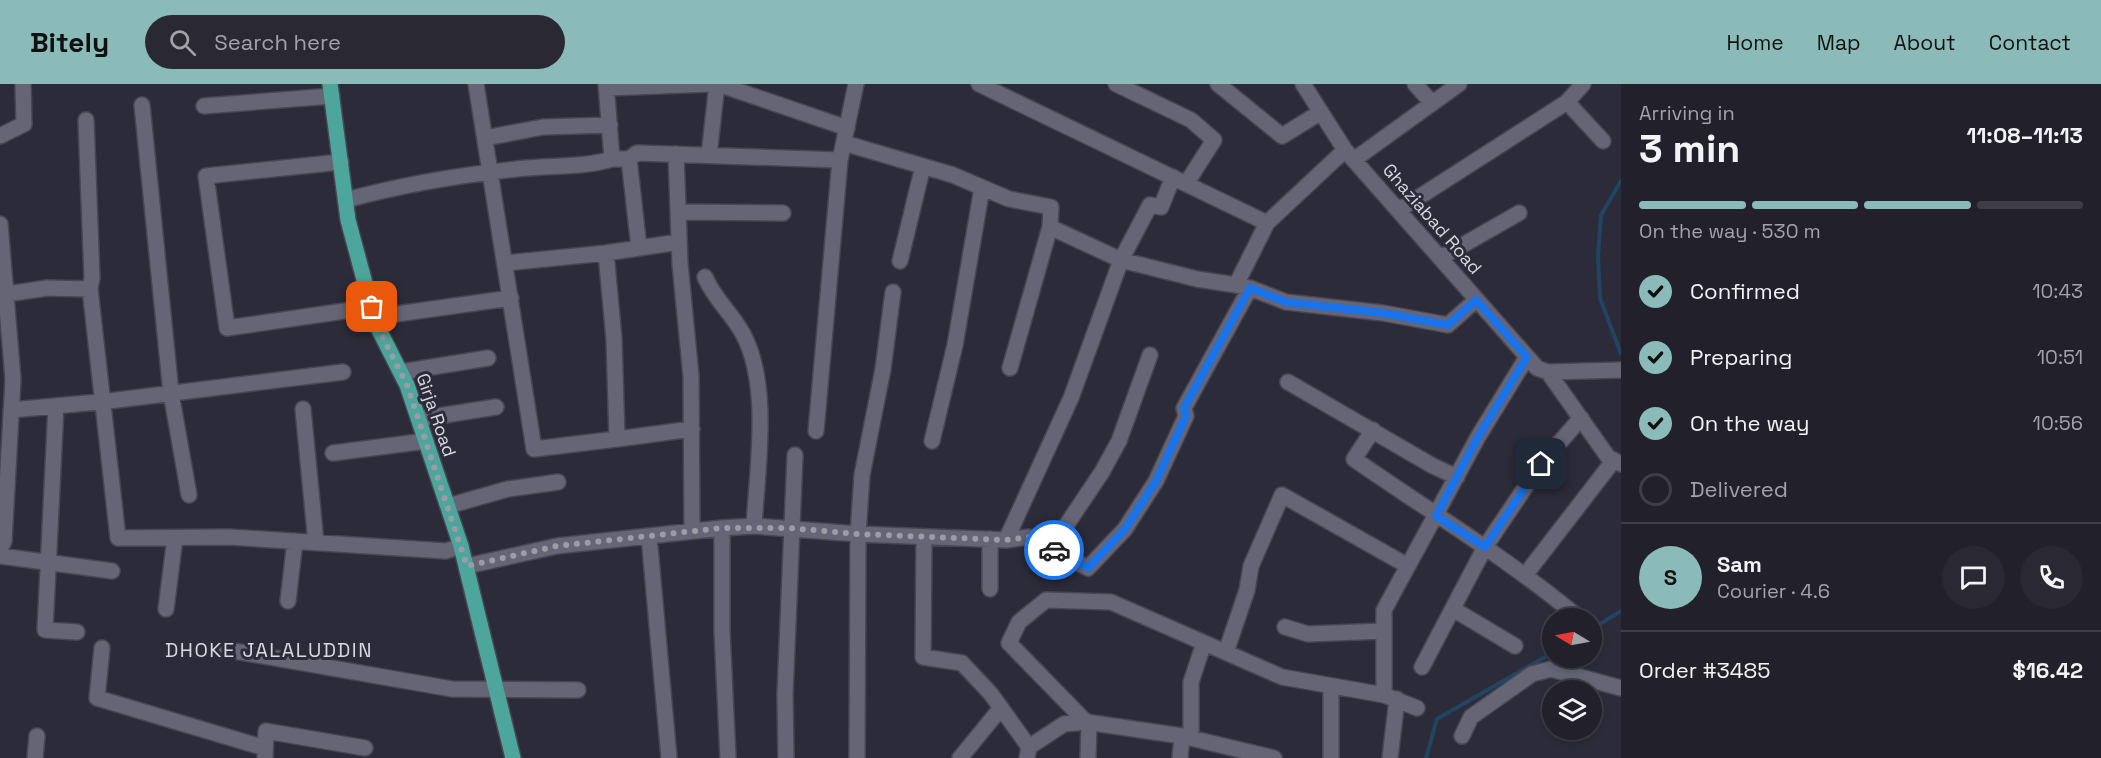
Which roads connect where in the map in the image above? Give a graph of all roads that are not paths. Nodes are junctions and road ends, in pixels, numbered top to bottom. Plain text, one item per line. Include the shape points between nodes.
1 (23, 84) edge
2 (476, 84) edge
3 (710, 84) edge
4 (718, 84) edge
5 (856, 84) edge
6 (979, 84) edge
7 (1116, 84) edge
8 (1218, 84) edge
9 (1303, 84) edge
10 (1415, 84) edge
11 (1459, 84) edge
12 (1584, 84) edge
13 (607, 86) edge
14 (331, 90) edge
15 (1567, 102) junction
16 (1432, 103) junction
17 (142, 105) dead end
18 (204, 106) dead end
19 (1321, 112) junction
20 (86, 120) dead end
21 (610, 126) junction
22 (0, 135) edge
23 (845, 136) junction
24 (485, 138) junction
25 (1603, 141) dead end
26 (676, 154) junction
27 (1350, 154) junction
28 (708, 155) junction
29 (612, 159) junction
30 (629, 159) junction
31 (840, 160) junction
32 (341, 162) junction
33 (923, 166) junction
34 (491, 171) junction
35 (1179, 181) junction
36 (982, 188) junction
37 (346, 200) junction
38 (1399, 210) junction
39 (678, 212) junction
40 (783, 213) dead end
41 (1519, 213) dead end
42 (1267, 223) junction
43 (0, 224) edge
44 (1050, 227) junction
45 (679, 242) junction
46 (639, 248) junction
47 (606, 253) junction
48 (1440, 258) junction
49 (1121, 260) junction
50 (900, 261) dead end
51 (506, 263) junction
52 (705, 277) dead end
53 (1243, 287) junction
54 (90, 289) junction
55 (893, 292) dead end
56 (3, 295) edge
57 (511, 298) junction
58 (1476, 300) junction
59 (373, 312) junction
60 (1150, 355) dead end
61 (1527, 357) junction
62 (488, 358) dead end
63 (6, 365) edge
64 (1011, 369) dead end
65 (1621, 370) edge
66 (1545, 371) junction
67 (343, 372) dead end
68 (401, 372) junction
69 (1288, 382) dead end
70 (171, 393) junction
71 (101, 402) junction
72 (56, 406) junction
73 (496, 407) dead end
74 (303, 409) dead end
75 (11, 410) junction
76 (1581, 418) junction
77 (418, 419) junction
78 (692, 429) junction
79 (1373, 430) junction
80 (816, 431) dead end
81 (617, 439) junction
82 (426, 441) junction
83 (932, 441) dead end
84 (333, 453) dead end
85 (795, 455) dead end
86 (1618, 462) edge
87 (1457, 477) junction
88 (558, 482) dead end
89 (189, 495) dead end
90 (448, 506) junction
91 (1436, 516) junction
92 (754, 526) junction
93 (722, 528) junction
94 (790, 528) junction
95 (692, 531) junction
96 (858, 534) junction
97 (649, 536) junction
98 (924, 537) junction
99 (175, 538) junction
100 (990, 539) junction
101 (1006, 540) junction
102 (295, 541) junction
103 (316, 543) junction
104 (461, 546) junction
105 (1485, 547) junction
106 (1051, 548) junction
107 (0, 550) edge
108 (0, 556) edge
109 (48, 563) junction
110 (467, 566) junction
111 (1408, 566) junction
112 (112, 571) dead end
113 (1526, 574) junction
114 (990, 590) dead end
115 (288, 601) dead end
116 (1567, 608) edge
117 (166, 609) dead end
118 (1453, 609) junction
119 (1286, 627) dead end
120 (1383, 631) junction
121 (77, 632) dead end
122 (1204, 643) junction
123 (1515, 646) dead end
124 (102, 648) dead end
125 (223, 649) dead end
126 (1226, 652) junction
127 (1422, 667) dead end
128 (1331, 687) junction
129 (498, 688) junction
130 (1621, 688) edge
131 (578, 690) dead end
132 (1390, 697) junction
133 (1001, 708) junction
134 (1417, 708) dead end
135 (1087, 722) junction
136 (37, 736) dead end
137 (1462, 736) dead end
138 (1187, 737) junction
139 (365, 748) dead end
140 (1028, 752) edge
141 (265, 753) edge
142 (35, 758) edge
143 (513, 758) edge
144 (669, 758) edge
145 (728, 758) edge
146 (786, 758) edge
147 (857, 758) edge
148 (960, 758) edge
149 (1088, 758) edge
150 (1180, 758) edge
151 (1274, 758) edge
152 (1331, 758) edge
153 (1390, 758) edge

1 - 22 street via 24,124
2 - 24 street
3 - 13 street
4 - 23 street
4 - 28 street
5 - 23 street
6 - 35 street
7 - 35 street via 1191,120 1214,140
8 - 19 street via 1282,136
9 - 19 street, Ghaziabad Road
10 - 16 street
11 - 16 street
12 - 15 street
13 - 21 street
14 - 18 street
14 - 32 main road, Girja Road
15 - 25 street
15 - 38 street
16 - 27 street
17 - 70 street
19 - 27 street, Ghaziabad Road
20 - 54 street
21 - 24 street via 543,127
21 - 29 street
23 - 31 street
23 - 33 street
24 - 34 street
26 - 28 street
26 - 30 street via 637,153
26 - 39 street
27 - 38 street, Ghaziabad Road
27 - 42 street
28 - 31 street
29 - 30 street
29 - 34 street via 594,165
30 - 46 street
31 - 80 street
32 - 37 main road, Girja Road
32 - 59 street via 206,176 226,328
33 - 36 street
33 - 50 street
34 - 37 street
34 - 51 street
35 - 42 street
35 - 49 street via 1161,207 1150,205
36 - 44 street via 1009,199 1051,207
36 - 83 street via 957,333
37 - 59 main road, Girja Road
38 - 48 street, Ghaziabad Road
39 - 40 street
39 - 45 street
41 - 48 street
42 - 53 street
43 - 56 street
44 - 49 street
44 - 64 street
45 - 46 street
45 - 78 street
46 - 47 street
47 - 51 street
47 - 81 street
48 - 58 street, Ghaziabad Road
49 - 53 street
49 - 101 street via 1071,398
51 - 57 street
52 - 92 street via 743,334 756,370 760,434
53 - 58 street via 1286,302 1448,325
53 - 106 street via 1184,408 1186,416 1156,481 1125,529 1088,568
54 - 56 street via 47,288
54 - 71 street
55 - 96 street via 862,475
56 - 63 street
57 - 59 street
57 - 81 street via 534,449
58 - 61 street, Ghaziabad Road
59 - 68 main road, Girja Road
60 - 106 street via 1119,441
61 - 66 street, Ghaziabad Road
61 - 87 street
62 - 68 street
63 - 75 street
65 - 66 street
66 - 76 street, Ghaziabad Road
67 - 70 street
68 - 77 main road, Girja Road
69 - 79 street
70 - 71 street
70 - 89 street
71 - 72 street
71 - 99 street via 118,538
72 - 75 street
72 - 109 street
73 - 77 street
74 - 103 street
75 - 107 street via 4,541
76 - 86 street, Ghaziabad Road via 1608,457
76 - 105 street via 1541,464
77 - 82 main road, Girja Road
78 - 81 street
78 - 95 street
79 - 87 street
79 - 91 street via 1354,459
82 - 84 street
82 - 90 main road, Girja Road
85 - 94 street
86 - 113 street
87 - 91 street
88 - 90 street via 508,489
90 - 104 main road, Girja Road
91 - 105 street
91 - 111 street
92 - 93 street
92 - 94 street
93 - 95 street
93 - 145 street
94 - 96 street
94 - 146 street
95 - 97 street
96 - 98 street
96 - 147 street
97 - 110 street via 557,546
97 - 144 street
98 - 100 street
98 - 133 street via 923,657 962,663
99 - 102 street
99 - 117 street
100 - 101 street
100 - 114 street
101 - 106 street via 1029,537
102 - 103 street
102 - 115 street
103 - 104 street via 446,551
104 - 110 main road, Girja Road
105 - 113 street
105 - 118 street
108 - 109 street
109 - 112 street
109 - 121 street via 45,630
110 - 129 main road, Girja Road
111 - 120 street via 1384,610
111 - 126 street via 1282,495 1251,566
113 - 116 street
118 - 123 street
118 - 127 street
119 - 120 street via 1308,634
120 - 132 street
122 - 126 street
122 - 135 street via 1111,602 1046,600 1019,622 1009,643
122 - 138 street via 1191,682
124 - 141 street via 97,698
125 - 129 street via 452,689
126 - 128 street via 1282,677
128 - 132 street
128 - 152 street
129 - 131 street
129 - 143 main road, Girja Road via 502,721
130 - 137 street via 1551,669 1532,674 1472,717
132 - 134 street
132 - 153 street
133 - 140 street
133 - 148 street
135 - 138 street
135 - 140 street via 1064,724
135 - 149 street
136 - 142 street
138 - 150 street
138 - 151 street
139 - 141 street via 266,731

